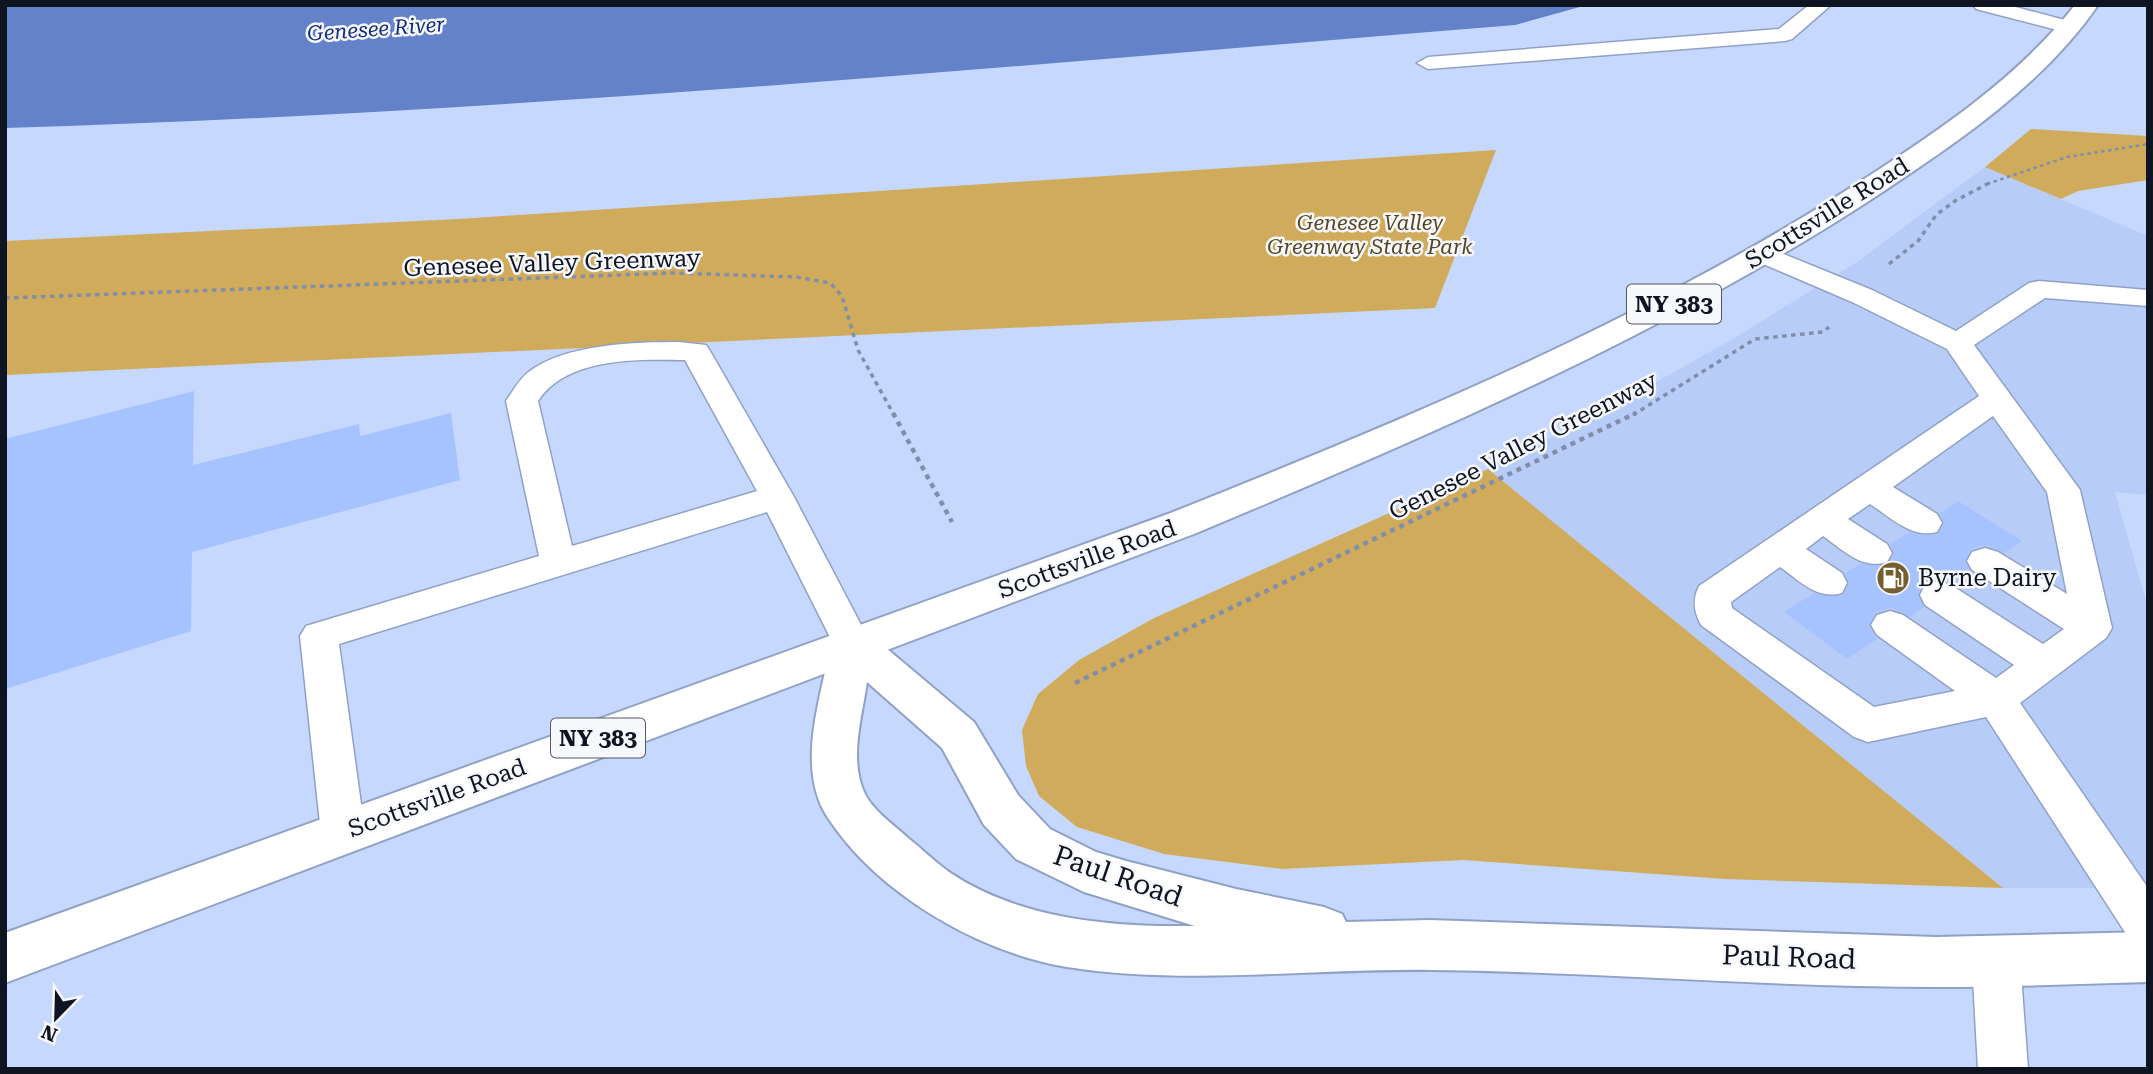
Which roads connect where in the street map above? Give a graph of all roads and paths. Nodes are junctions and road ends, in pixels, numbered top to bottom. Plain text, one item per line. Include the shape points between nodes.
1 (1821, 5) edge
2 (1983, 5) edge
3 (2078, 16) edge
4 (1428, 63) dead end
5 (2148, 144) edge
6 (1763, 254) junction
7 (1862, 296) junction
8 (5, 298) edge
9 (2148, 298) edge
10 (1957, 343) junction
11 (1998, 398) junction
12 (1870, 488) junction
13 (777, 496) junction
14 (1824, 520) junction
15 (952, 522) dead end
16 (1925, 523) dead end
17 (1782, 550) junction
18 (1874, 553) dead end
19 (1985, 561) dead end
20 (558, 563) junction
21 (1829, 583) dead end
22 (1938, 595) dead end
23 (1890, 625) dead end
24 (2093, 628) junction
25 (852, 644) junction
26 (2043, 664) junction
27 (1075, 683) dead end
28 (1996, 699) junction
29 (343, 833) junction
30 (2148, 928) edge
31 (1430, 945) junction
32 (2148, 957) edge
33 (5, 958) edge
34 (1996, 961) junction
35 (2003, 1069) edge

1 - 4 lane via 1785,35
2 - 3 lane
3 - 6 main road, Scottsville Road / NY 383 via 1988,103 1939,142
5 - 7 path, Genesee Valley Greenway via 2080,153 1963,195 1935,216 1919,241 1889,262 1885,279
6 - 7 lane
6 - 25 main road, Scottsville Road / NY 383 via 1577,352 1358,450 1108,552
7 - 10 lane
7 - 27 path, Genesee Valley Greenway via 1823,332 1755,339 1628,418
8 - 15 path, Genesee Valley Greenway via 673,273 796,277 830,283 842,296 858,350
9 - 10 lane via 2039,289
10 - 11 lane
11 - 12 lane
11 - 24 lane via 2063,491
12 - 14 lane
12 - 16 lane
13 - 20 lane
13 - 20 lane via 695,351 590,357 540,377 522,401
13 - 25 lane
14 - 17 lane
14 - 18 lane
17 - 21 lane
17 - 28 lane via 1712,596 1714,615 1868,725
19 - 24 lane
20 - 29 lane via 319,636
22 - 26 lane
23 - 28 lane
24 - 26 lane
25 - 29 main road, Scottsville Road / NY 383
25 - 31 main road, Paul Road via 958,735 1001,810 1033,844 1056,858 1126,884 1236,914 1345,935
25 - 31 main road, Paul Road via 833,759 843,802 897,861 971,911 1065,942 1114,948
26 - 28 lane
28 - 30 lane
29 - 33 main road, Scottsville Road / NY 383
31 - 34 main road, Paul Road
32 - 34 main road, Paul Road
34 - 35 lane

